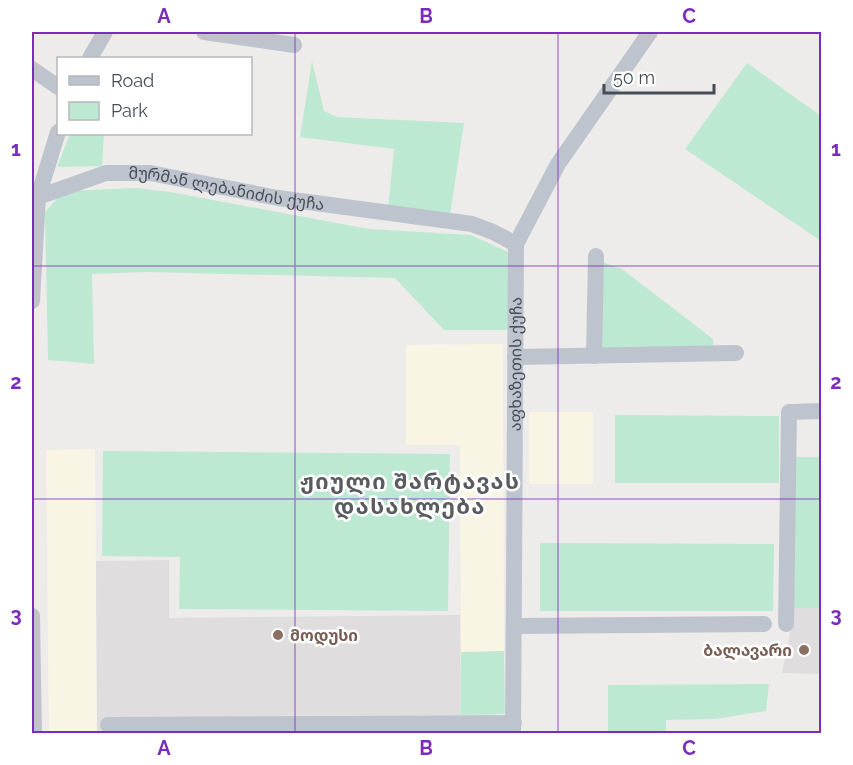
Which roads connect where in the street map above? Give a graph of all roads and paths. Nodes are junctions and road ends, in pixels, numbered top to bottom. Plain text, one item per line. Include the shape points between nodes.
1 (105, 32) edge
2 (204, 32) edge
3 (650, 32) edge
4 (294, 45) dead end
5 (91, 57) edge
6 (32, 69) edge
7 (57, 86) edge
8 (57, 135) edge
9 (35, 195) edge
10 (516, 244) junction
11 (596, 256) dead end
12 (32, 301) edge
13 (736, 353) dead end
14 (594, 356) junction
15 (515, 357) junction
16 (822, 411) edge
17 (32, 616) edge
18 (764, 624) dead end
19 (786, 624) dead end
20 (514, 626) junction
21 (108, 725) dead end
22 (513, 728) edge
23 (270, 729) edge
24 (34, 734) edge

1 - 5 street
2 - 4 street
3 - 10 street, აფხაზეთის ქუჩა via 558,164
6 - 7 street
8 - 9 street
9 - 10 street, მურმან ლებანიძის ქუჩა via 106,173 150,173 278,198 472,224
9 - 12 street
10 - 15 street, აფხაზეთის ქუჩა
11 - 14 street
13 - 14 street
14 - 15 street
15 - 20 street, აფხაზეთის ქუჩა
16 - 19 street via 789,412
17 - 24 street
18 - 20 street
20 - 22 street, აფხაზეთის ქუჩა
21 - 23 street
22 - 23 street

